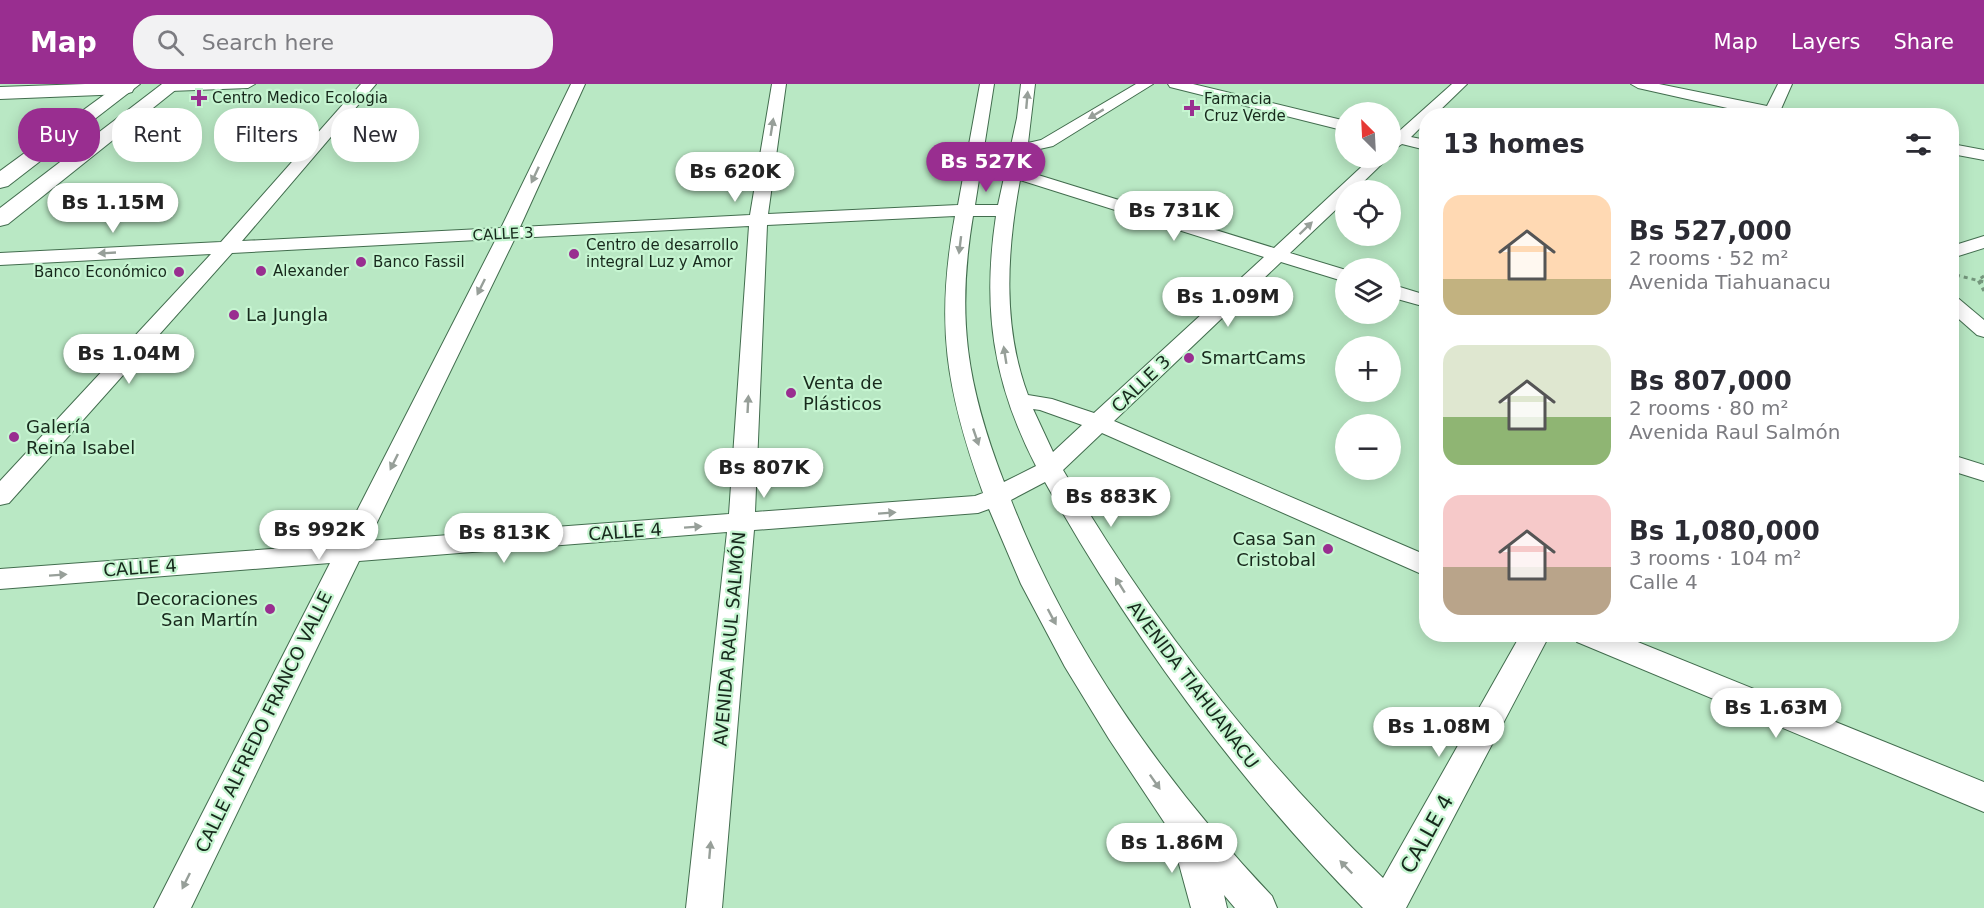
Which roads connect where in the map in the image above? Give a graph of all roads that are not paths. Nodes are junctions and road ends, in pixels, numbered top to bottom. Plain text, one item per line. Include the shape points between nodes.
1 (248, 84) edge
2 (369, 84) edge
3 (578, 84) edge
4 (779, 84) edge
5 (987, 84) edge
6 (1028, 84) edge
7 (1146, 84) edge
8 (1174, 84) edge
9 (1460, 84) edge
10 (1638, 84) edge
11 (1785, 84) edge
12 (128, 86) edge
13 (172, 86) edge
14 (9, 90) edge
15 (1432, 108) edge
16 (1744, 108) edge
17 (1774, 108) edge
18 (1419, 119) edge
19 (1335, 123) edge
20 (1401, 134) edge
21 (1401, 142) edge
22 (1419, 144) edge
23 (1021, 148) junction
24 (1959, 150) edge
25 (1984, 155) edge
26 (1369, 168) edge
27 (1014, 173) junction
28 (0, 181) edge
29 (964, 210) junction
30 (1007, 211) junction
31 (0, 219) edge
32 (758, 220) junction
33 (507, 235) junction
34 (1984, 235) edge
35 (1959, 240) edge
36 (1984, 242) edge
37 (228, 246) junction
38 (1959, 250) edge
39 (1277, 255) junction
40 (0, 259) edge
41 (1335, 273) edge
42 (1401, 293) edge
43 (1419, 299) edge
44 (1959, 309) edge
45 (1959, 325) edge
46 (1984, 331) edge
47 (1984, 344) edge
48 (1017, 400) junction
49 (1100, 423) junction
50 (1959, 465) edge
51 (1049, 470) junction
52 (1984, 473) edge
53 (0, 497) edge
54 (996, 497) junction
55 (741, 524) junction
56 (349, 553) junction
57 (1419, 563) edge
58 (0, 579) edge
59 (1532, 642) edge
60 (1606, 642) edge
61 (1984, 797) edge
62 (1186, 825) junction
63 (172, 908) edge
64 (704, 908) edge
65 (1209, 908) edge
66 (1259, 908) edge
67 (1387, 908) edge

1 - 13 street
2 - 37 street
3 -> 33 street, CALLE ALFREDO FRANCO VALLE
32 -> 4 street, AVENIDA RAUL SALMÓN
5 - 29 street
23 -> 6 street, AVENIDA TIAHUANACU
7 -> 23 street via 1047,143
8 - 19 street
9 - 15 street
10 - 16 street
11 - 17 street
12 - 14 main road
12 - 28 main road
13 - 31 main road
18 - 20 street
21 - 22 street
23 - 27 street, AVENIDA TIAHUANACU
24 - 25 street
39 -> 26 street, CALLE 3
27 - 30 street, AVENIDA TIAHUANACU
27 - 39 street
29 - 30 street, CALLE 3
29 - 32 street, CALLE 3
29 -> 54 street via 954,302 958,361 967,413
48 -> 30 street, AVENIDA TIAHUANACU via 1001,329 999,267
32 - 33 street, CALLE 3
55 -> 32 street, AVENIDA RAUL SALMÓN
33 - 37 street, CALLE 3
33 -> 56 street, CALLE ALFREDO FRANCO VALLE
34 - 35 street
36 - 38 street
37 -> 40 street, CALLE 3
37 - 53 street
39 - 41 street
39 - 49 street, CALLE 3
42 - 43 street
44 - 46 street
45 - 47 street
48 - 49 street via 1044,404
48 - 51 street, AVENIDA TIAHUANACU
49 - 51 street, CALLE 3
49 - 57 street
50 - 52 street
51 - 54 street, CALLE 3
67 -> 51 street, AVENIDA TIAHUANACU via 1262,776 1184,679 1128,598
55 -> 54 street, CALLE 4 via 944,508 978,504
54 -> 62 street via 1038,590 1079,667
56 -> 55 street, CALLE 4
64 -> 55 street, AVENIDA RAUL SALMÓN
58 -> 56 street, CALLE 4
56 -> 63 street, CALLE ALFREDO FRANCO VALLE
59 - 67 street, CALLE 4
60 - 61 street
62 - 65 street
62 - 66 street

